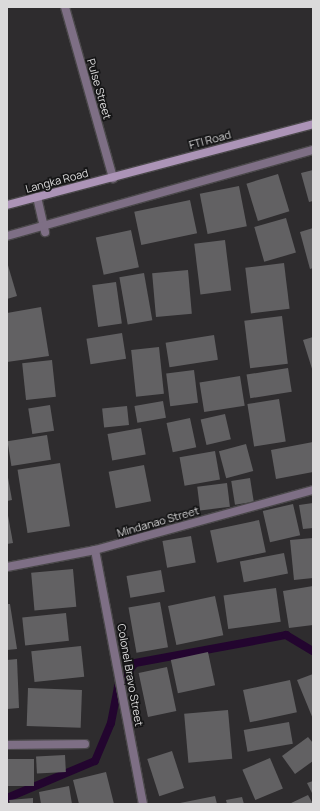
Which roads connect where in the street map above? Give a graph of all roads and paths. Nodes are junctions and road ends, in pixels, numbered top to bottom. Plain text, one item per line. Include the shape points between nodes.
1 (65, 7) edge
2 (313, 124) edge
3 (313, 150) edge
4 (113, 178) junction
5 (37, 197) junction
6 (7, 205) edge
7 (45, 229) junction
8 (7, 236) edge
9 (313, 490) edge
10 (95, 550) junction
11 (7, 567) edge
12 (85, 744) dead end
13 (7, 745) edge
14 (143, 804) edge

1 - 4 street, Pulse Street
2 - 4 street, FTI Road
3 - 7 street
4 - 5 street, Langka Road
5 - 6 street, Langka Road
5 - 7 street
7 - 8 street
9 - 10 street, Mindanao Street
10 - 11 street, Mindanao Street
10 - 14 street, Colonel Bravo Street
12 - 13 street

